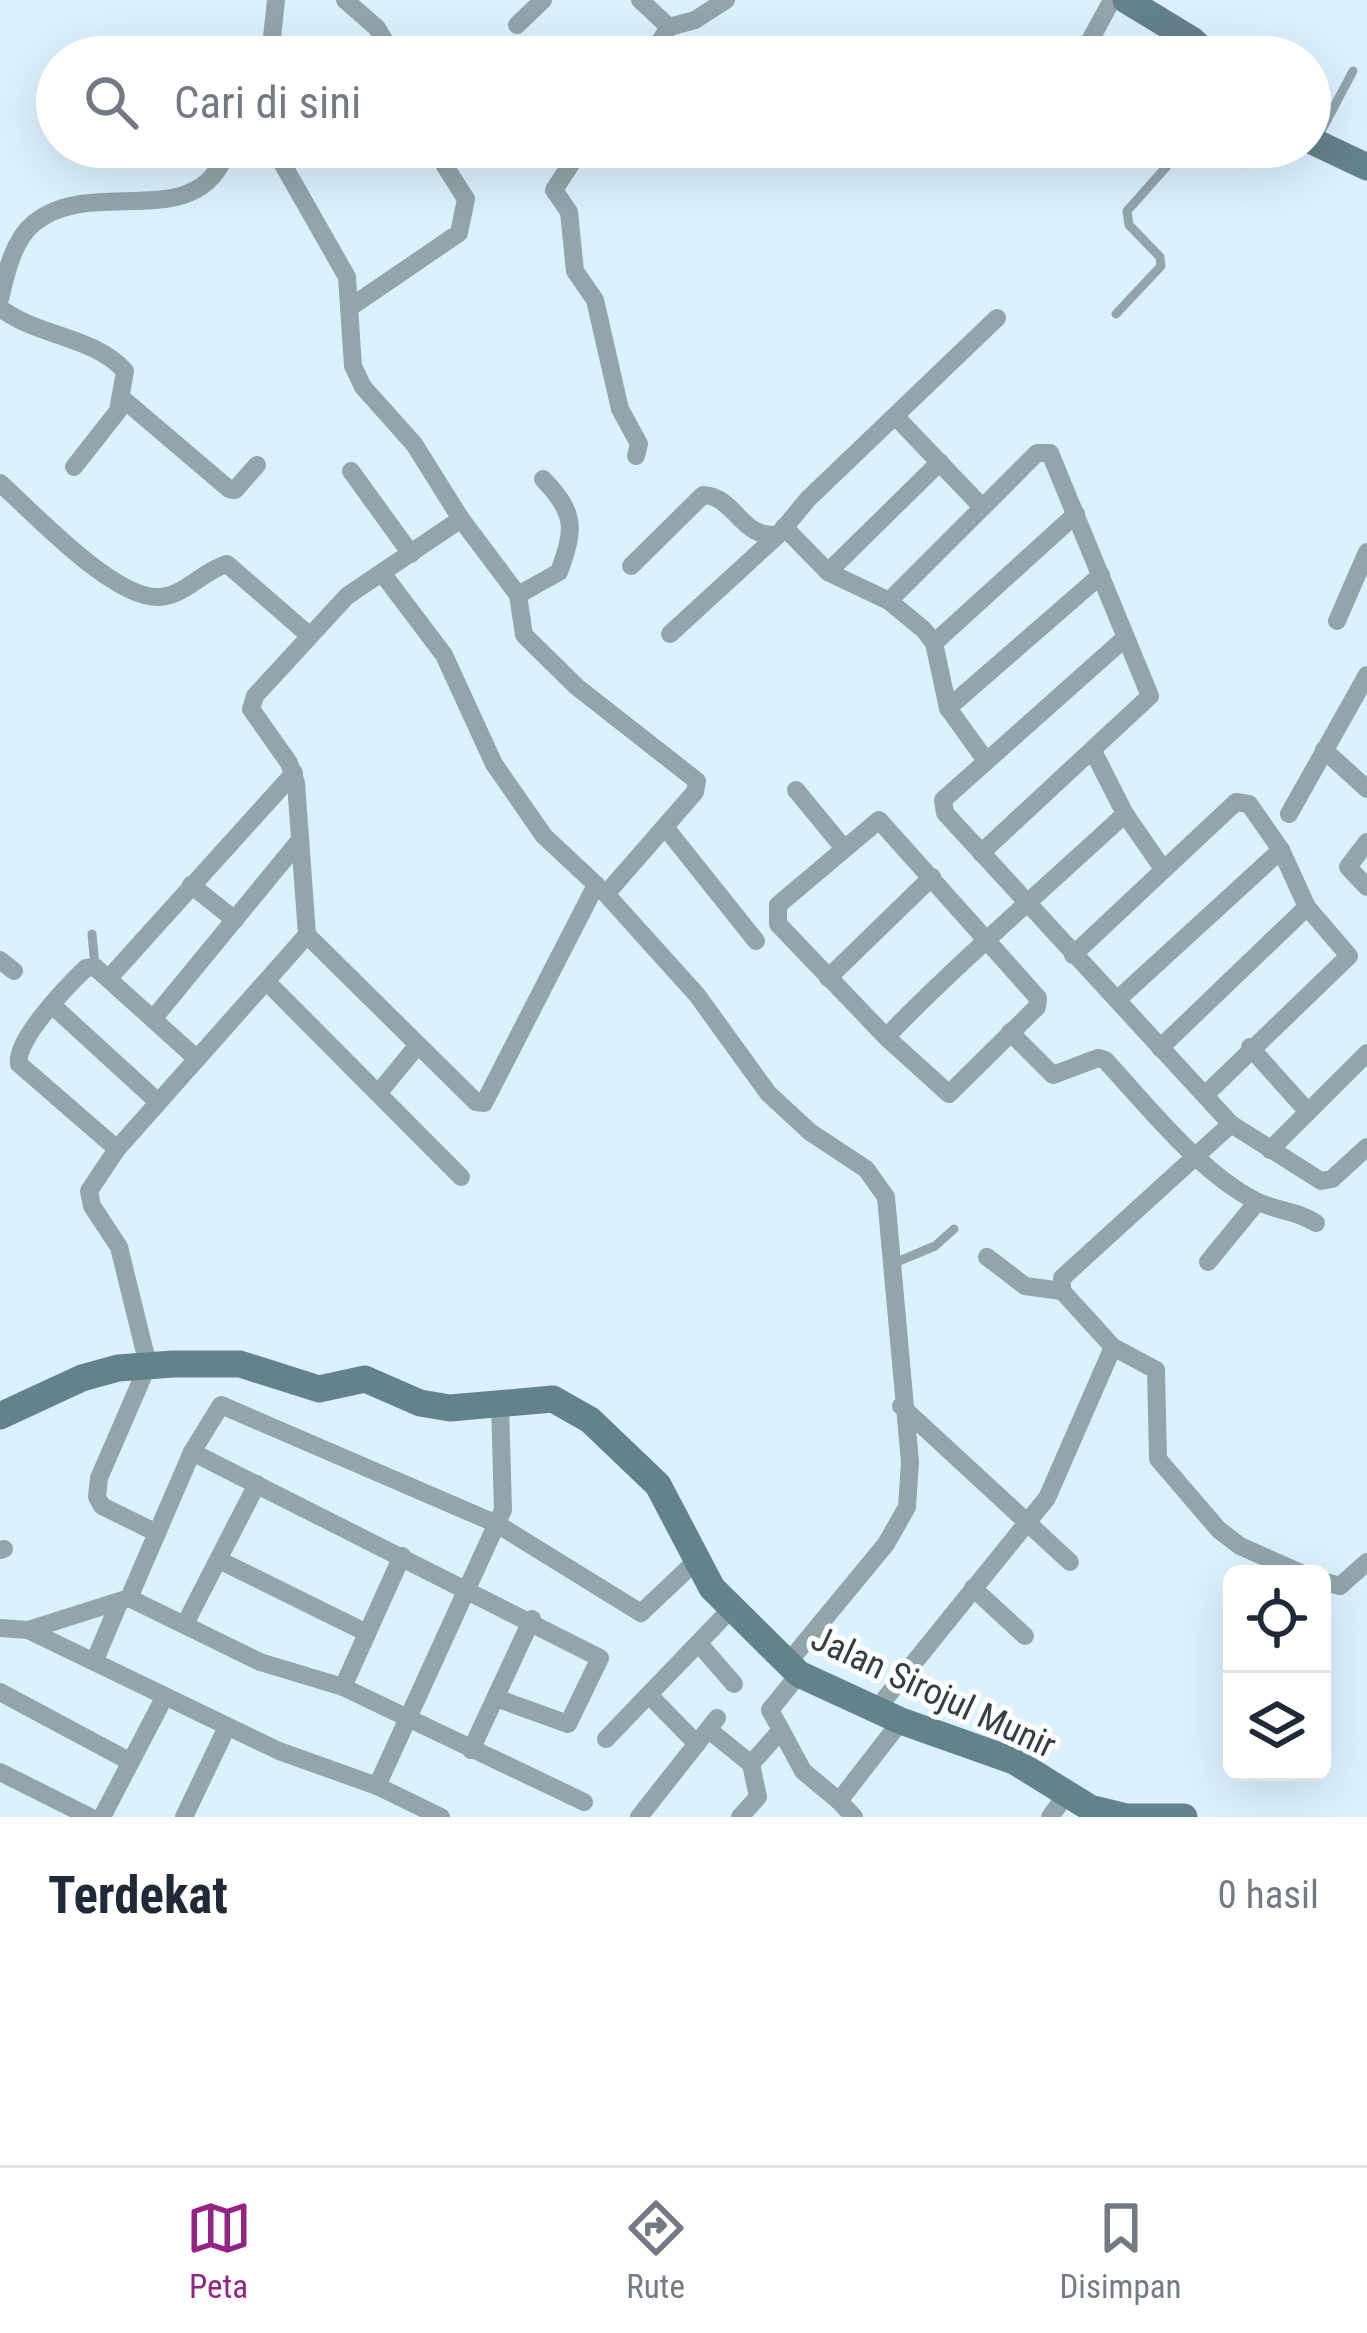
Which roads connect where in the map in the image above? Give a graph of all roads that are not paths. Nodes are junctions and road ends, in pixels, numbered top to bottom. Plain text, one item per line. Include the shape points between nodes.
1 (276, 0) edge
2 (345, 0) edge
3 (543, 0) edge
4 (640, 0) edge
5 (726, 0) edge
6 (1112, 0) edge
7 (1126, 0) edge
8 (517, 25) dead end
9 (669, 27) junction
10 (272, 36) edge
11 (381, 36) edge
12 (663, 36) edge
13 (1092, 36) edge
14 (1185, 36) edge
15 (1353, 71) dead end
16 (1331, 109) edge
17 (1331, 151) edge
18 (1367, 167) edge
19 (219, 168) edge
20 (285, 168) edge
21 (446, 168) edge
22 (568, 168) edge
23 (1165, 168) edge
24 (1, 286) edge
25 (352, 306) junction
26 (0, 308) edge
27 (1116, 314) dead end
28 (997, 318) dead end
29 (123, 399) junction
30 (896, 417) junction
31 (636, 456) dead end
32 (940, 462) junction
33 (257, 465) dead end
34 (74, 467) dead end
35 (351, 471) dead end
36 (543, 479) dead end
37 (0, 483) edge
38 (982, 507) junction
39 (1076, 514) junction
40 (460, 520) junction
41 (782, 530) junction
42 (1367, 552) edge
43 (411, 554) junction
44 (631, 566) dead end
45 (828, 572) junction
46 (382, 573) junction
47 (1101, 575) junction
48 (518, 596) junction
49 (889, 601) junction
50 (1336, 621) dead end
51 (670, 634) dead end
52 (310, 636) junction
53 (1125, 638) junction
54 (934, 643) junction
55 (1367, 675) edge
56 (949, 708) junction
57 (1324, 750) junction
58 (1094, 753) junction
59 (985, 758) junction
60 (294, 773) junction
61 (1367, 789) edge
62 (796, 790) dead end
63 (1125, 814) junction
64 (1289, 814) dead end
65 (665, 827) junction
66 (300, 840) junction
67 (1367, 842) edge
68 (842, 846) junction
69 (1281, 850) junction
70 (982, 854) junction
71 (1163, 869) junction
72 (932, 877) junction
73 (191, 885) junction
74 (1367, 887) edge
75 (601, 890) junction
76 (1307, 907) junction
77 (235, 920) junction
78 (1010, 922) junction
79 (92, 934) dead end
80 (307, 934) junction
81 (756, 941) dead end
82 (1072, 955) junction
83 (102, 973) junction
84 (828, 978) junction
85 (267, 982) junction
86 (1117, 1000) junction
87 (52, 1005) junction
88 (153, 1019) junction
89 (1010, 1032) junction
90 (886, 1037) junction
91 (418, 1045) junction
92 (1160, 1048) junction
93 (1250, 1048) junction
94 (1367, 1053) edge
95 (196, 1058) junction
96 (380, 1091) junction
97 (1206, 1094) junction
98 (158, 1102) junction
99 (1308, 1112) junction
100 (1212, 1141) junction
101 (1367, 1147) edge
102 (117, 1149) junction
103 (1270, 1150) junction
104 (461, 1177) dead end
105 (1257, 1202) junction
106 (1316, 1223) dead end
107 (954, 1229) dead end
108 (988, 1257) dead end
109 (1208, 1262) dead end
110 (892, 1264) junction
111 (1061, 1291) junction
112 (1113, 1347) junction
113 (148, 1365) junction
114 (500, 1405) junction
115 (901, 1406) junction
116 (0, 1416) edge
117 (192, 1452) junction
118 (257, 1484) junction
119 (1027, 1523) junction
120 (496, 1524) junction
121 (157, 1533) junction
122 (402, 1556) junction
123 (219, 1560) junction
124 (697, 1560) junction
125 (1070, 1562) dead end
126 (1367, 1562) edge
127 (1283, 1565) edge
128 (1331, 1584) edge
129 (468, 1588) junction
130 (973, 1588) junction
131 (124, 1600) junction
132 (730, 1610) junction
133 (532, 1619) junction
134 (185, 1624) junction
135 (0, 1628) edge
136 (28, 1630) junction
137 (367, 1633) junction
138 (1025, 1636) dead end
139 (700, 1645) junction
140 (94, 1660) junction
141 (793, 1669) junction
142 (734, 1684) dead end
143 (343, 1688) junction
144 (0, 1692) edge
145 (649, 1695) junction
146 (165, 1696) junction
147 (496, 1698) junction
148 (888, 1716) junction
149 (406, 1719) junction
150 (226, 1727) junction
151 (781, 1730) junction
152 (708, 1731) junction
153 (606, 1739) dead end
154 (471, 1750) junction
155 (129, 1761) junction
156 (751, 1764) junction
157 (0, 1772) edge
158 (377, 1786) junction
159 (838, 1801) junction
160 (584, 1802) dead end
161 (1058, 1806) edge
162 (90, 1817) edge
163 (103, 1817) edge
164 (184, 1817) edge
165 (441, 1817) edge
166 (639, 1817) edge
167 (740, 1817) edge
168 (854, 1817) edge
169 (1184, 1817) edge

1 - 10 street
2 - 11 street
3 - 8 street
4 - 9 street
5 - 9 street
6 - 13 street
7 - 14 street
9 - 12 street
15 - 16 lane
17 - 18 street
19 - 24 street via 192,194 45,215 23,235
20 - 25 street via 335,253
21 - 25 street via 466,199 459,233
22 - 31 street via 554,190 569,212 575,271 607,334
23 - 27 lane via 1127,211 1161,266
25 - 40 street via 353,365 363,387 431,467
26 - 29 street via 47,335 108,355 125,371
28 - 30 street
29 - 33 street via 229,489
29 - 34 street
30 - 32 street
30 - 41 street
32 - 38 street
32 - 45 street
35 - 43 street
36 - 48 street via 569,508 571,540 560,572
37 - 52 street via 84,562 147,596 169,596 227,564
38 - 39 street via 1045,451
38 - 49 street
39 - 47 street
39 - 54 street
40 - 43 street
40 - 48 street
41 - 44 street via 753,531 721,499 703,495
41 - 45 street
41 - 51 street
42 - 50 street
43 - 46 street
45 - 49 street
46 - 52 street
46 - 75 street via 444,655 512,796
47 - 53 street
47 - 56 street
48 - 65 street via 524,635 697,781
49 - 54 street
52 - 60 street via 251,704
53 - 58 street via 1149,700
53 - 59 street
54 - 56 street
55 - 57 street
56 - 59 street
57 - 61 street
57 - 64 street
58 - 63 street
58 - 70 street
59 - 70 street via 942,805
60 - 66 street
60 - 73 street
62 - 68 street
63 - 71 street
63 - 78 street
65 - 75 street
65 - 81 street
66 - 77 street
66 - 80 street
67 - 74 street via 1348,867
68 - 72 street via 879,820
68 - 84 street via 775,916
69 - 71 street via 1240,801
69 - 76 street
69 - 86 street
70 - 78 street
71 - 82 street
72 - 78 street
72 - 84 street
73 - 77 street
73 - 83 street
75 - 91 street via 487,1100 476,1102
75 - 110 street via 697,995 768,1093 878,1181
76 - 92 street
76 - 93 street via 1349,956
77 - 88 street
78 - 82 street
78 - 89 street via 1038,998
78 - 90 street
79 - 83 lane
80 - 85 street
80 - 91 street
82 - 86 street
83 - 87 street via 86,968
83 - 88 street
84 - 90 street
85 - 95 street
85 - 96 street
86 - 92 street
87 - 98 street
87 - 102 street via 20,1048 19,1064
88 - 95 street
89 - 90 street via 944,1094
89 - 100 street via 1053,1075 1105,1060
91 - 96 street
92 - 97 street
93 - 97 street
93 - 99 street
94 - 99 street
95 - 98 street
96 - 104 street
97 - 100 street
98 - 102 street
99 - 103 street
100 - 103 street
100 - 105 street
100 - 111 street via 1062,1278
101 - 103 street via 1327,1181
102 - 113 street via 89,1198 117,1239
105 - 106 street
105 - 109 street
107 - 110 lane
108 - 111 street via 1025,1286
110 - 115 street
111 - 112 street
112 - 119 street via 1059,1477
112 - 127 street via 1156,1370 1154,1449 1202,1514 1240,1546
113 - 114 street, Jalan Sirojul Munir via 240,1364 319,1389 365,1378 431,1405
113 - 116 street, Jalan Sirojul Munir via 82,1378
113 - 121 street via 95,1491 102,1506
114 - 120 street via 506,1497
114 - 124 street, Jalan Sirojul Munir via 553,1399 590,1420 658,1485
115 - 119 street
115 - 141 street via 910,1462 902,1520
117 - 118 street
117 - 120 street via 215,1408 225,1405
117 - 121 street
118 - 122 street
118 - 123 street
119 - 125 street
119 - 130 street
120 - 124 street via 644,1614
120 - 129 street
121 - 131 street
122 - 129 street
122 - 137 street
123 - 134 street
123 - 137 street
124 - 132 street, Jalan Sirojul Munir
126 - 128 street via 1340,1586
129 - 133 street
129 - 149 street
130 - 138 street
130 - 148 street
131 - 134 street
131 - 136 street
131 - 140 street
132 - 139 street
132 - 141 street, Jalan Sirojul Munir
133 - 147 street
133 - 147 street via 600,1658 573,1720 564,1725
134 - 143 street via 260,1662
135 - 136 street
136 - 140 street
137 - 143 street
139 - 142 street
139 - 145 street
140 - 146 street
141 - 148 street, Jalan Sirojul Munir
141 - 151 street via 770,1710
143 - 149 street
144 - 155 street
145 - 152 street
145 - 153 street
146 - 150 street
146 - 155 street
147 - 154 street
148 - 159 street
148 - 161 street, Jalan Sirojul Munir via 1014,1761
149 - 154 street
149 - 158 street
150 - 158 street
150 - 164 street
151 - 156 street
151 - 159 street via 802,1771
152 - 156 street
152 - 166 street
154 - 160 street
155 - 163 street
156 - 167 street via 758,1798
157 - 162 street
158 - 165 street
159 - 168 street
161 - 169 street, Jalan Sirojul Munir

